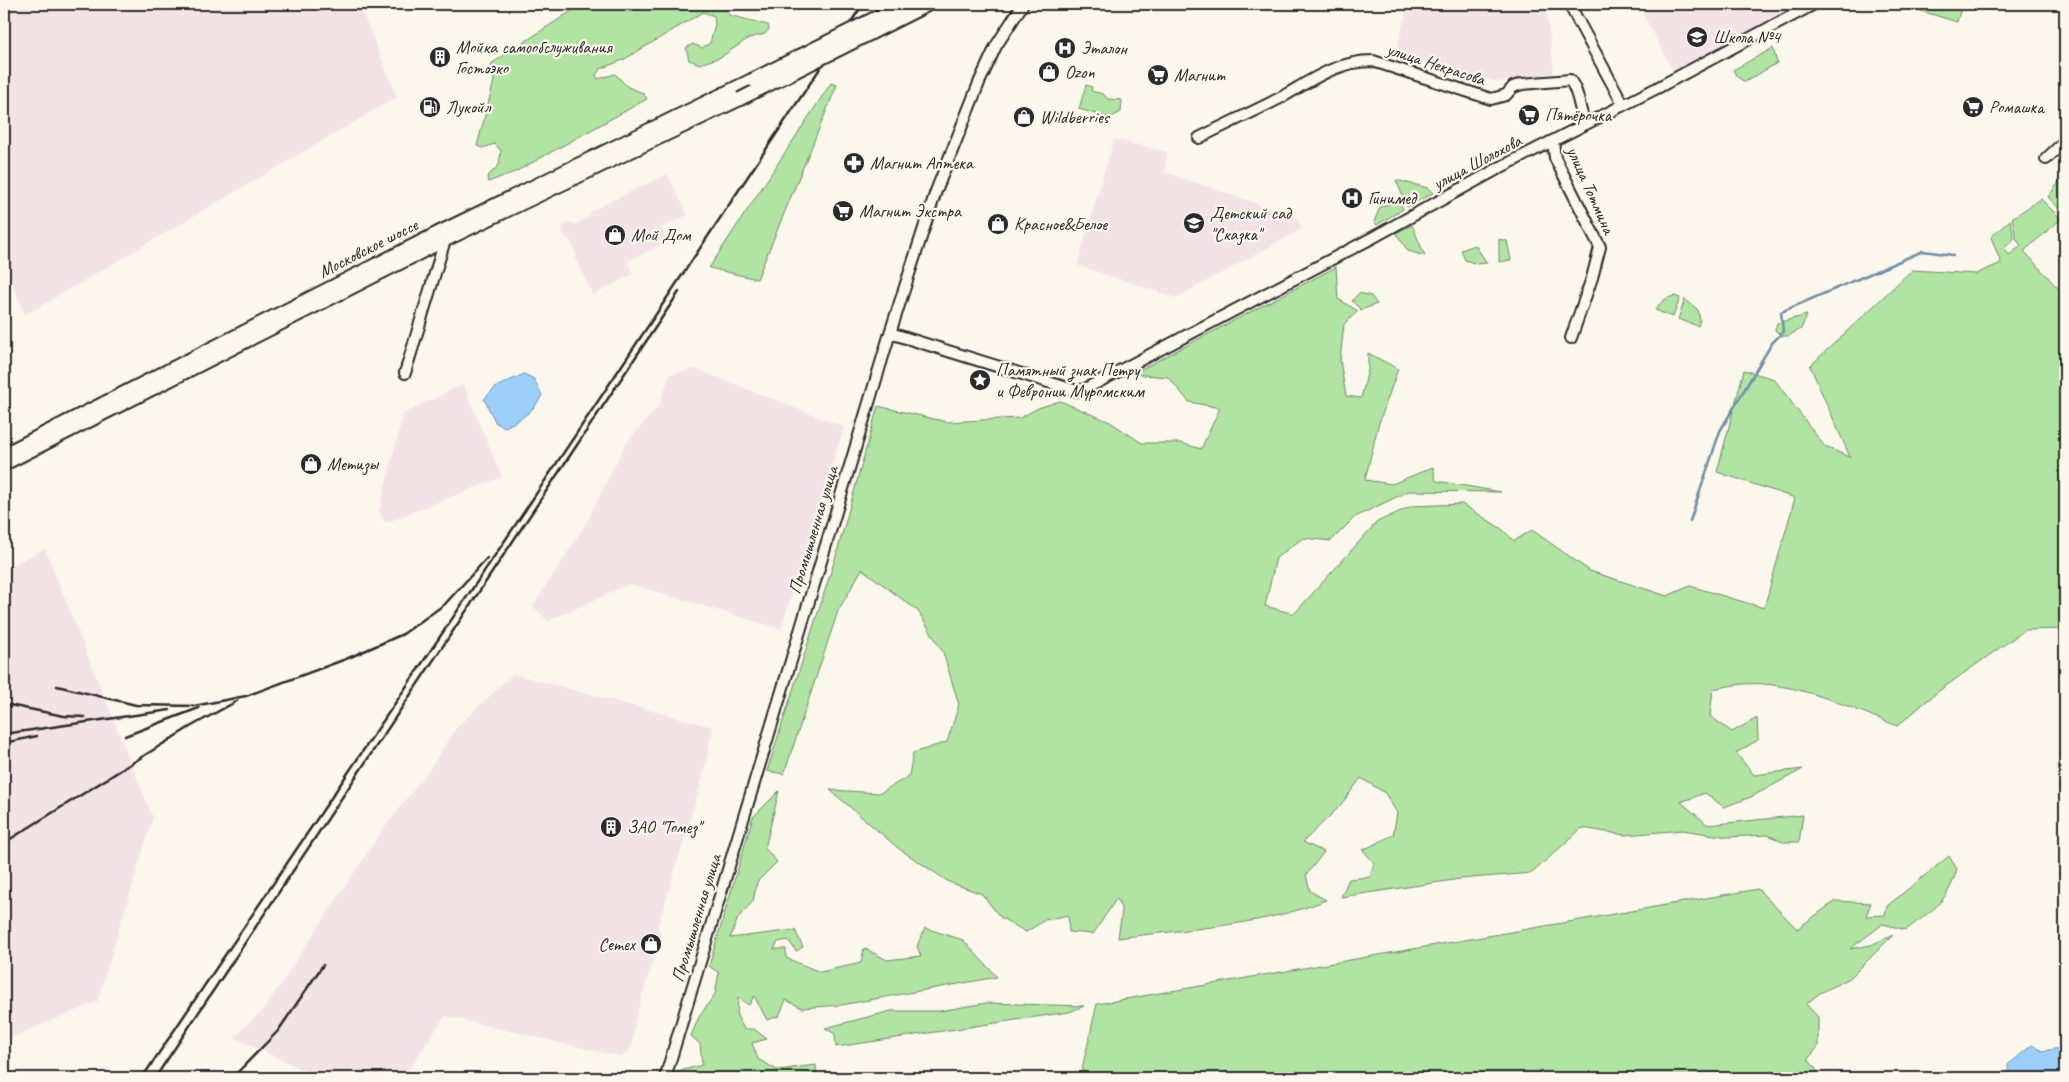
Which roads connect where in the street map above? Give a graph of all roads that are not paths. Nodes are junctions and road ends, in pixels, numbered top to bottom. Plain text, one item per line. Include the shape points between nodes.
1 (903, 4) edge
2 (929, 4) edge
3 (1023, 4) edge
4 (1569, 4) edge
5 (1814, 4) edge
6 (1623, 104) junction
7 (1585, 123) junction
8 (1199, 138) dead end
9 (1553, 141) junction
10 (2065, 141) edge
11 (2046, 159) dead end
12 (443, 235) junction
13 (890, 332) junction
14 (1571, 338) dead end
15 (405, 373) dead end
16 (4, 454) edge
17 (4, 464) edge
18 (665, 1078) edge

1 - 12 main road, Московское шоссе, bridge
2 - 12 main road, Московское шоссе, bridge via 740,99
3 - 13 street, Промышленная улица via 996,46 956,136
4 - 6 street
5 - 6 street, улица Шолохова
6 - 7 street, улица Шолохова
7 - 8 street, улица Некрасова via 1580,113 1578,90 1570,80 1522,84 1513,87 1506,95 1490,99 1373,61 1357,61 1339,65
7 - 9 street, улица Шолохова
9 - 13 street, улица Шолохова via 1085,389 1076,391
9 - 14 street, улица Тотмина via 1555,158 1600,247
10 - 11 street
12 - 15 street
12 - 16 main road, Московское шоссе
12 - 17 main road, Московское шоссе
13 - 18 street, Промышленная улица

